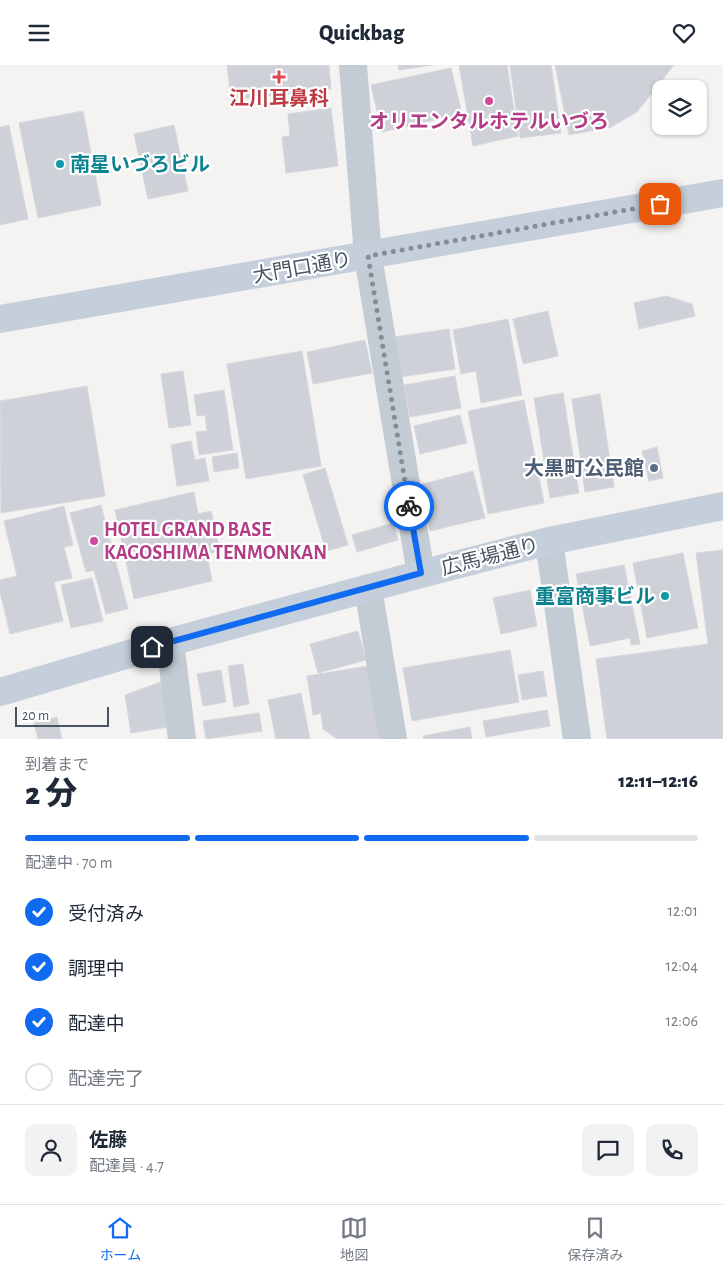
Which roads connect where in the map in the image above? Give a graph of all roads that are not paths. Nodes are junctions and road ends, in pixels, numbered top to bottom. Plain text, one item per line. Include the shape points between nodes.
1 (353, 65) edge
2 (723, 193) edge
3 (368, 256) junction
4 (0, 319) edge
5 (723, 506) edge
6 (549, 541) junction
7 (421, 573) junction
8 (368, 588) junction
9 (170, 642) junction
10 (0, 692) edge
11 (182, 739) edge
12 (393, 739) edge
13 (577, 739) edge

1 - 3 street
2 - 3 street, 大門口通り
3 - 4 street, 大門口通り
3 - 7 street
5 - 6 street, 広馬場通り
6 - 7 street, 広馬場通り
6 - 13 street
7 - 8 street, 広馬場通り
8 - 9 street, 広馬場通り
8 - 12 street
9 - 10 street, 広馬場通り
9 - 11 street

